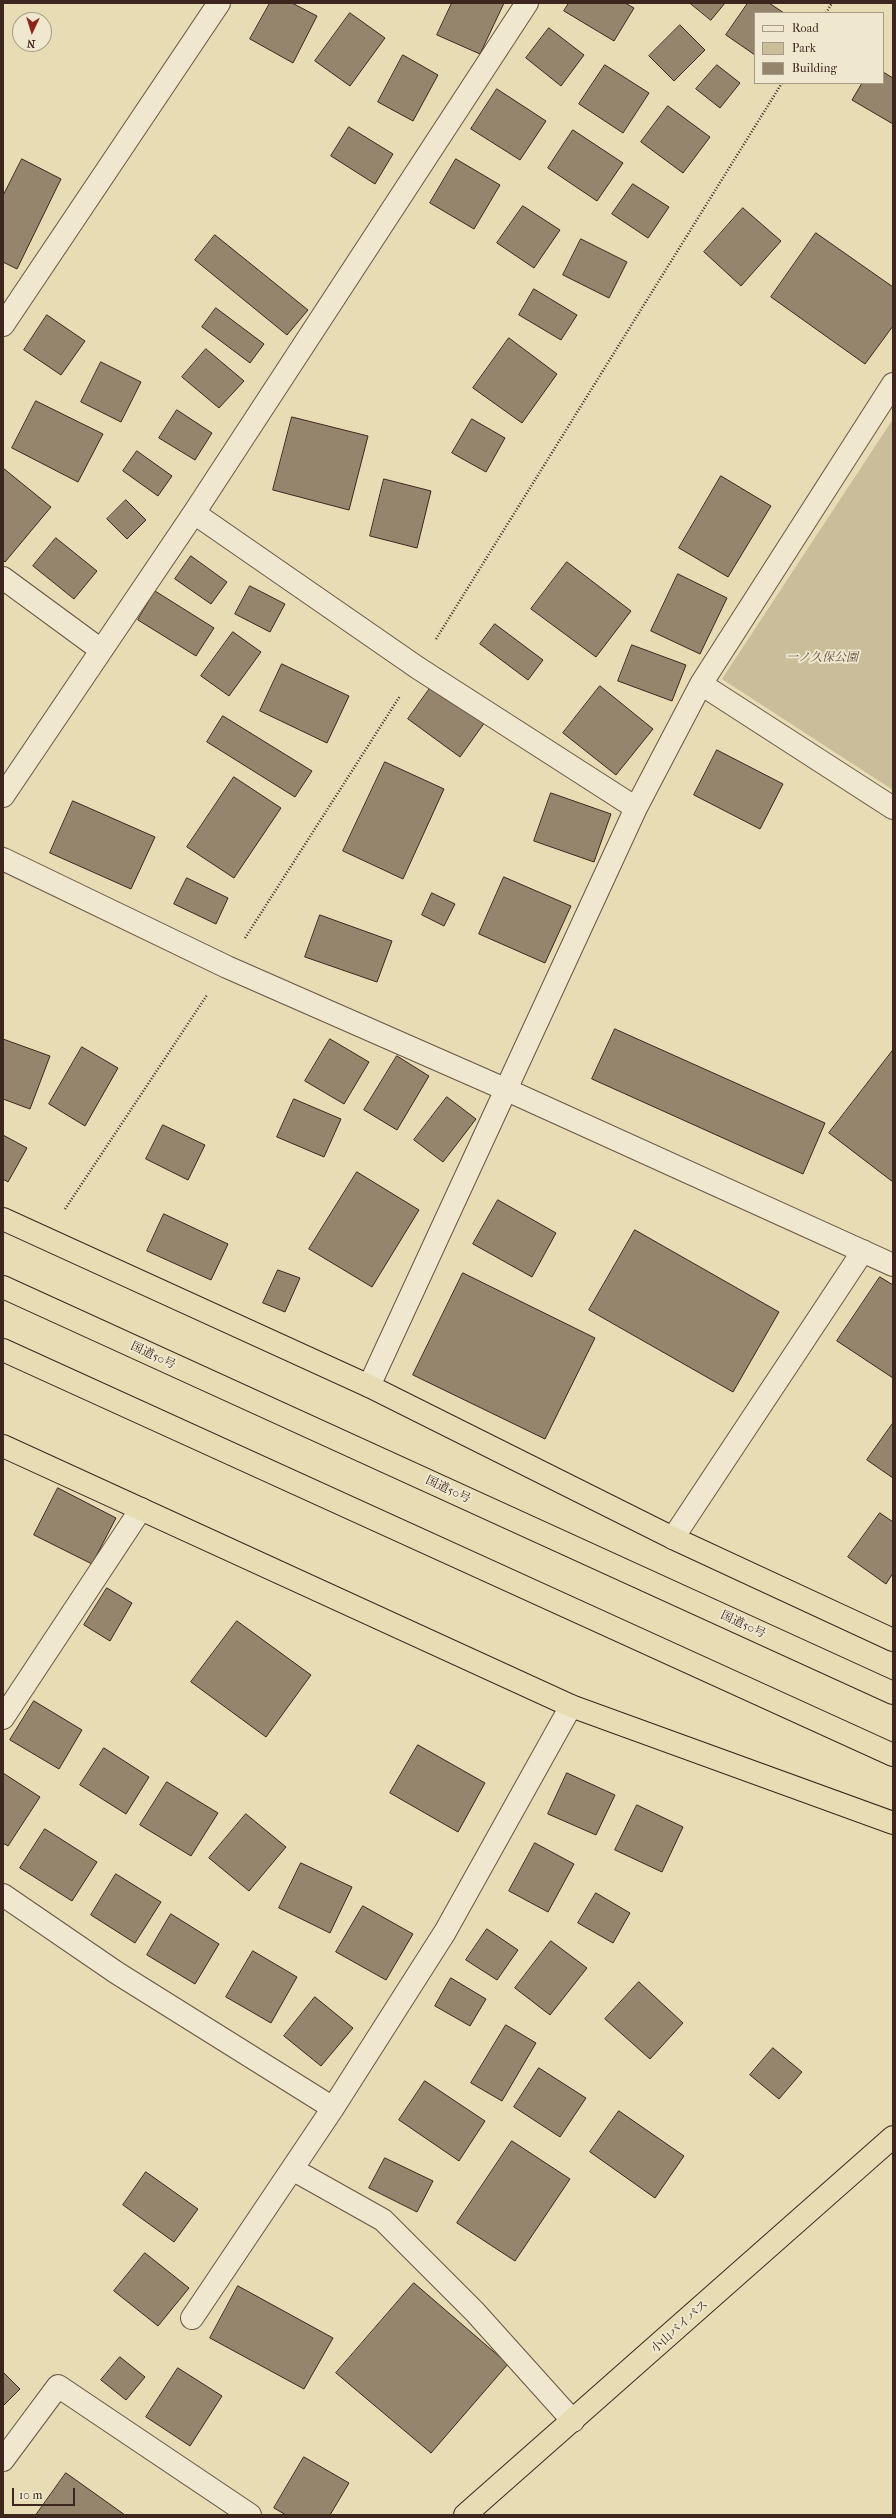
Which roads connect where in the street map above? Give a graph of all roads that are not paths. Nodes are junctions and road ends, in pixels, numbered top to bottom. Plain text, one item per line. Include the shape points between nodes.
1 (220, 3) edge
2 (527, 3) edge
3 (3, 325) edge
4 (893, 384) edge
5 (194, 513) junction
6 (3, 578) edge
7 (101, 650) junction
8 (701, 684) junction
9 (3, 796) edge
10 (636, 808) junction
11 (893, 808) edge
12 (3, 859) edge
13 (507, 1090) junction
14 (3, 1219) edge
15 (863, 1251) junction
16 (893, 1265) edge
17 (3, 1287) edge
18 (3, 1350) edge
19 (370, 1386) junction
20 (3, 1446) edge
21 (141, 1509) junction
22 (673, 1538) junction
23 (893, 1640) edge
24 (893, 1693) edge
25 (571, 1706) junction
26 (3, 1718) edge
27 (893, 1755) edge
28 (893, 1823) edge
29 (3, 1895) edge
30 (333, 2108) junction
31 (893, 2136) edge
32 (292, 2169) junction
33 (192, 2318) dead end
34 (573, 2421) junction
35 (3, 2460) edge
36 (250, 2515) edge
37 (465, 2515) edge

1 - 3 street
2 - 5 street
4 - 8 street
5 - 7 street
5 - 10 street via 418,668
6 - 7 street
7 - 9 street
8 - 10 street
8 - 11 street
10 - 13 street
12 - 13 street via 226,966
13 - 15 street
13 - 19 street
14 - 19 highway
15 - 16 street
15 - 22 street
17 - 24 highway, 国道50号
18 - 27 highway
19 - 22 highway
20 - 21 highway
21 - 25 highway
21 - 26 street
22 - 23 highway
25 - 28 highway
25 - 30 street via 445,1932
29 - 30 street via 117,1972
30 - 32 street
31 - 34 highway, 小山バイパス
32 - 33 street
32 - 34 street via 383,2220 475,2312
34 - 37 highway, 小山バイパス
35 - 36 street via 58,2386

